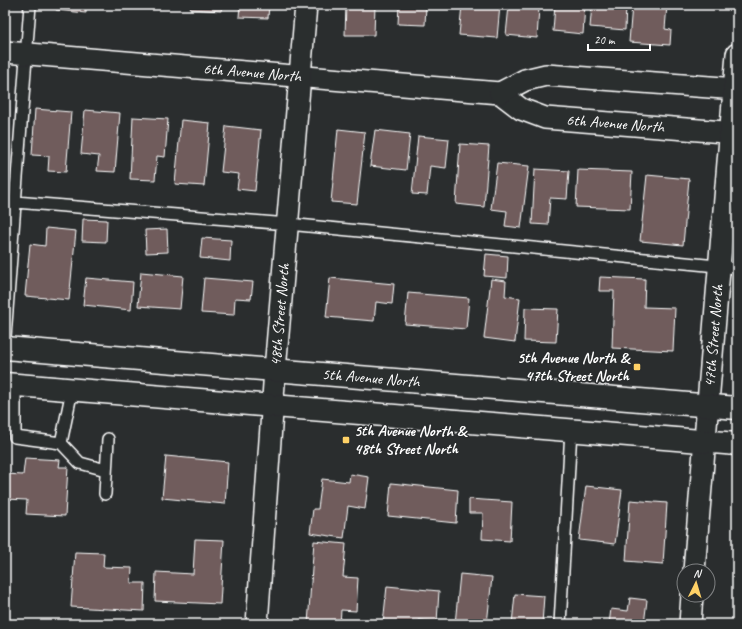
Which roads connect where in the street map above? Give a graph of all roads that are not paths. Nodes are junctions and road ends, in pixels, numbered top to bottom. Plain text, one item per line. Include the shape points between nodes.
1 (30, 5) edge
2 (306, 5) edge
3 (5, 52) edge
4 (26, 54) junction
5 (737, 54) edge
6 (300, 76) junction
7 (735, 89) edge
8 (500, 93) junction
9 (733, 132) edge
10 (15, 202) junction
11 (288, 224) junction
12 (728, 268) edge
13 (5, 336) edge
14 (5, 348) edge
15 (275, 370) junction
16 (10, 384) edge
17 (72, 390) junction
18 (709, 405) junction
19 (273, 406) junction
20 (737, 408) edge
21 (572, 430) junction
22 (10, 437) edge
23 (108, 439) dead end
24 (706, 441) junction
25 (61, 443) junction
26 (737, 444) edge
27 (106, 470) junction
28 (105, 494) dead end
29 (695, 563) edge
30 (691, 603) edge
31 (257, 624) edge
32 (560, 624) edge
33 (690, 624) edge

1 - 4 lane
2 - 6 street, 48th Street North
3 - 4 street, 6th Avenue North
4 - 6 street, 6th Avenue North
4 - 10 lane
5 - 7 street, 47th Street North
6 - 8 street, 6th Avenue North
6 - 11 street, 48th Street North
7 - 8 street via 546,75 525,80
7 - 9 street, 47th Street North
8 - 9 street, 6th Avenue North via 521,108 546,118
9 - 12 street, 47th Street North
10 - 11 lane
10 - 13 lane
11 - 12 lane
11 - 15 street, 48th Street North
12 - 18 street, 47th Street North
14 - 15 main road, 5th Avenue North
15 - 18 main road, 5th Avenue North
15 - 19 street, 48th Street North
16 - 17 main road
16 - 22 lane
17 - 19 main road
17 - 25 lane
18 - 20 main road, 5th Avenue North
18 - 24 street, 47th Street North
19 - 21 main road
19 - 31 street, 48th Street North
21 - 24 main road
21 - 32 lane
22 - 25 lane
23 - 27 lane
24 - 26 main road
24 - 29 street, 47th Street North
25 - 27 lane via 80,463
27 - 28 lane
30 - 33 street

